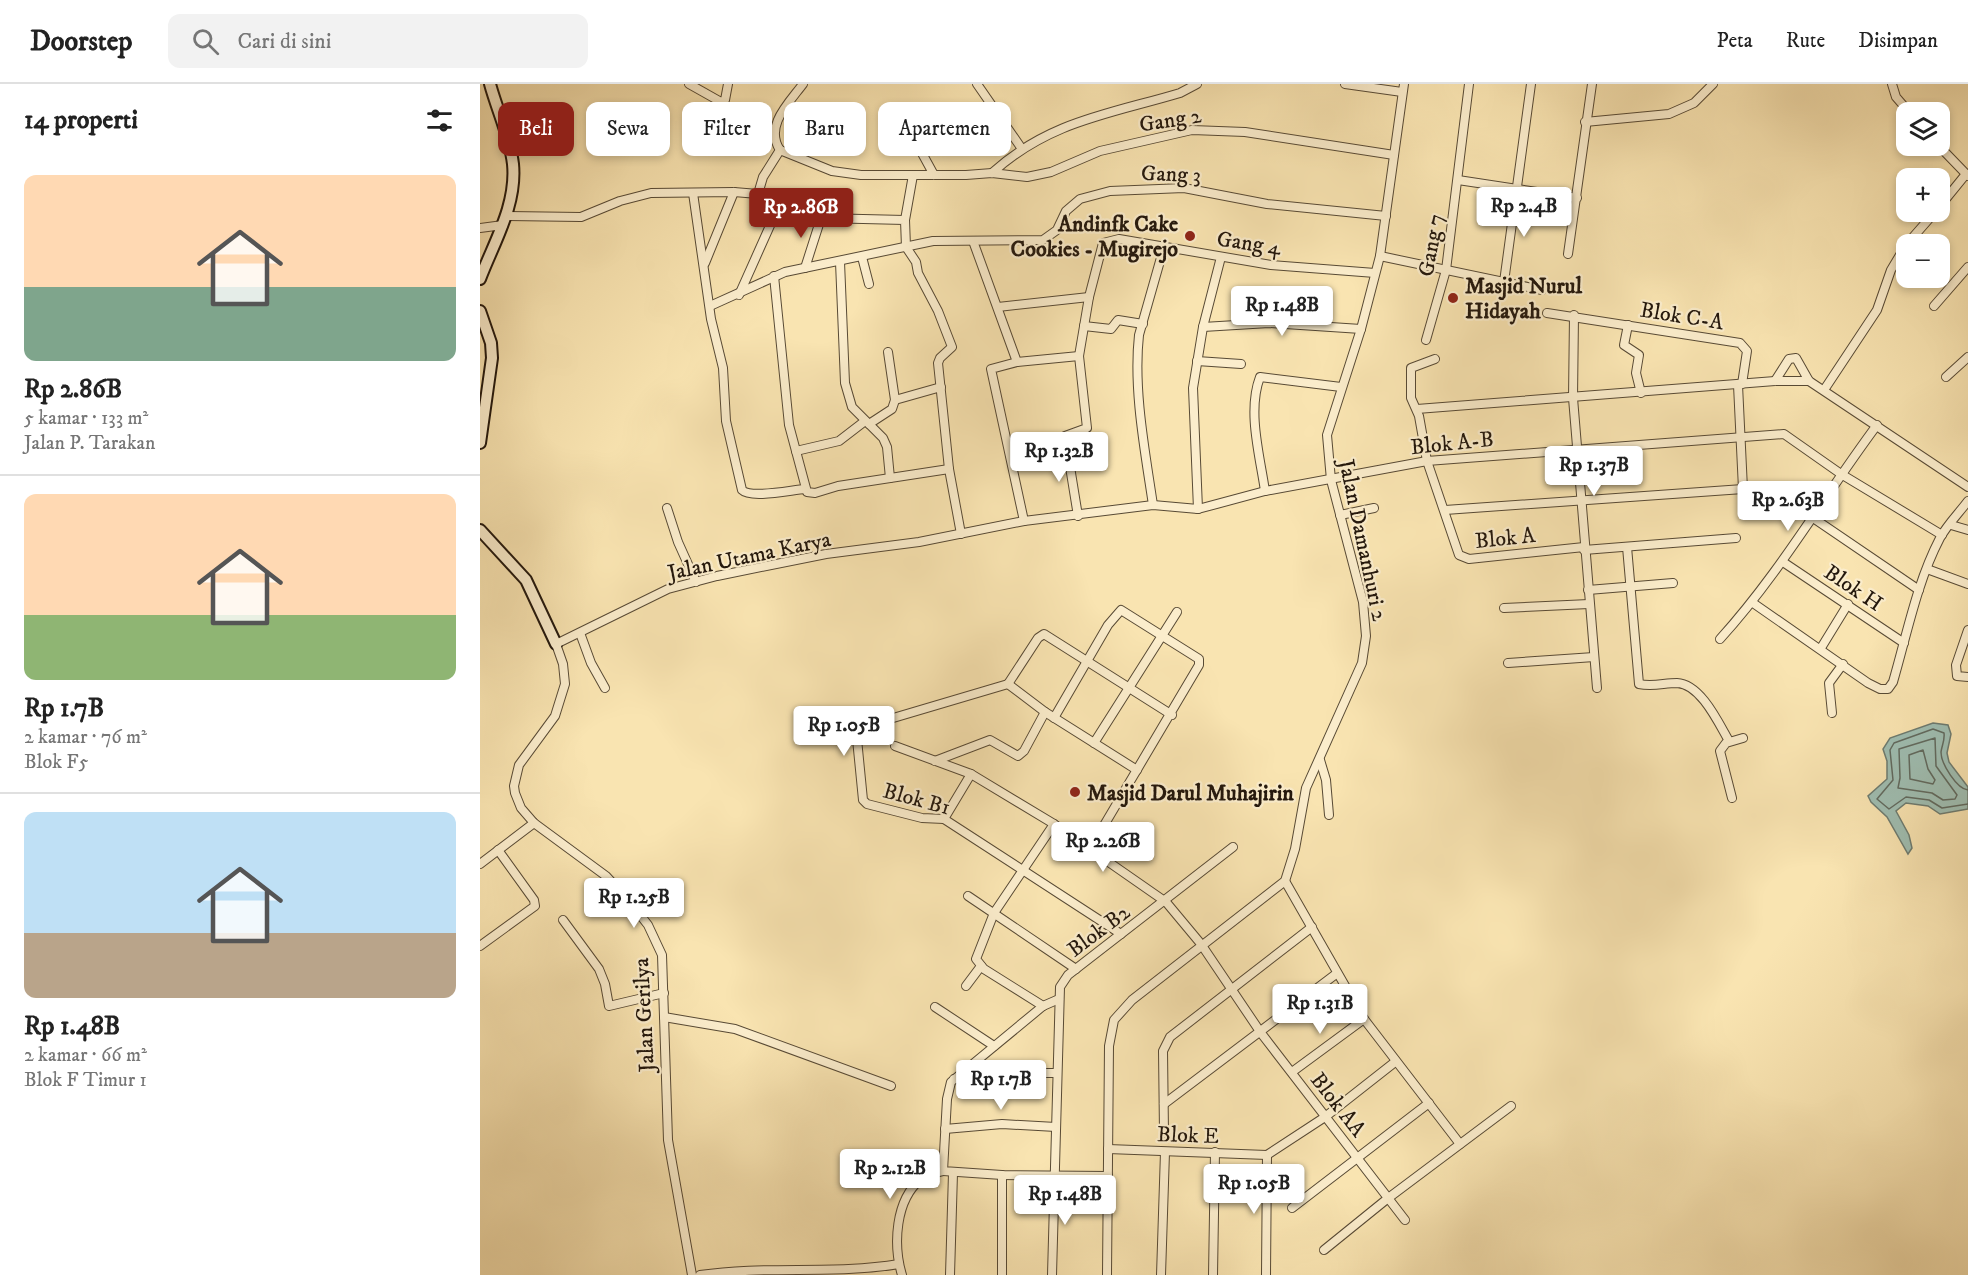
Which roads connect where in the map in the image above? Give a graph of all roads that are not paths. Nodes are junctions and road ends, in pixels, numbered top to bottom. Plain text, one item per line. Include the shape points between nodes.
1 (490, 84) edge
2 (689, 84) edge
3 (803, 84) edge
4 (977, 84) edge
5 (1197, 84) edge
6 (1345, 84) edge
7 (1469, 84) edge
8 (1531, 84) edge
9 (1592, 84) edge
10 (1713, 84) edge
11 (1892, 84) edge
12 (728, 88) edge
13 (1403, 88) edge
14 (1900, 102) edge
15 (1586, 122) junction
16 (1022, 149) junction
17 (780, 150) junction
18 (1394, 155) junction
19 (924, 156) edge
20 (1949, 156) edge
21 (992, 173) junction
22 (913, 175) junction
23 (934, 175) junction
24 (1967, 175) edge
25 (1458, 180) junction
26 (1518, 191) junction
27 (734, 192) junction
28 (693, 193) junction
29 (758, 194) junction
30 (1950, 195) edge
31 (1577, 198) junction
32 (781, 201) junction
33 (1386, 216) junction
34 (821, 218) junction
35 (905, 220) junction
36 (505, 221) junction
37 (1927, 222) edge
38 (480, 228) edge
39 (1916, 234) edge
40 (973, 241) junction
41 (906, 247) junction
42 (1164, 247) junction
43 (1568, 254) dead end
44 (1380, 256) junction
45 (862, 257) junction
46 (1221, 257) junction
47 (840, 262) junction
48 (1896, 262) edge
49 (705, 263) junction
50 (1968, 267) edge
51 (805, 268) junction
52 (1446, 270) junction
53 (1375, 273) junction
54 (774, 276) junction
55 (480, 279) edge
56 (1504, 282) junction
57 (869, 284) dead end
58 (1542, 290) dead end
59 (739, 295) junction
60 (1089, 297) junction
61 (710, 306) junction
62 (1934, 306) dead end
63 (998, 307) junction
64 (480, 311) edge
65 (1547, 313) dead end
66 (1574, 315) junction
67 (1143, 324) junction
68 (1628, 325) junction
69 (1084, 326) junction
70 (1203, 327) junction
71 (1361, 329) junction
72 (1426, 340) dead end
73 (888, 352) dead end
74 (1079, 356) junction
75 (1968, 357) edge
76 (1435, 360) dead end
77 (1197, 361) junction
78 (1017, 362) junction
79 (1241, 364) dead end
80 (1946, 377) dead end
81 (1775, 381) junction
82 (1809, 381) junction
83 (1740, 384) junction
84 (941, 387) junction
85 (1341, 387) junction
86 (1824, 390) junction
87 (1641, 393) junction
88 (1573, 398) junction
89 (895, 400) junction
90 (1417, 409) junction
91 (867, 422) junction
92 (1877, 425) junction
93 (1743, 438) junction
94 (480, 443) edge
95 (1577, 450) junction
96 (796, 451) junction
97 (1427, 461) junction
98 (949, 469) junction
99 (1841, 474) junction
100 (890, 478) junction
101 (1331, 480) junction
102 (1968, 487) edge
103 (805, 489) junction
104 (1743, 489) junction
105 (1266, 490) junction
106 (1968, 501) edge
107 (1582, 502) junction
108 (1153, 505) junction
109 (1374, 507) dead end
110 (667, 508) dead end
111 (1198, 509) junction
112 (1445, 510) junction
113 (1340, 515) junction
114 (1078, 516) junction
115 (1812, 519) junction
116 (1024, 521) junction
117 (1951, 525) junction
118 (1968, 530) edge
119 (961, 534) junction
120 (481, 535) edge
121 (1942, 536) junction
122 (1736, 538) dead end
123 (1628, 547) junction
124 (1584, 548) junction
125 (1783, 562) junction
126 (1927, 569) junction
127 (696, 582) junction
128 (1673, 583) dead end
129 (1968, 584) edge
130 (1631, 586) junction
131 (1588, 590) junction
132 (1919, 590) junction
133 (1753, 603) junction
134 (1589, 604) junction
135 (1848, 604) junction
136 (1504, 608) dead end
137 (1177, 612) dead end
138 (1968, 630) edge
139 (580, 633) junction
140 (1164, 634) junction
141 (1720, 639) dead end
142 (1905, 643) junction
143 (1966, 643) edge
144 (556, 644) junction
145 (1821, 648) junction
146 (1594, 657) junction
147 (1087, 662) junction
148 (1508, 663) dead end
149 (1843, 664) junction
150 (1968, 677) edge
151 (1008, 684) junction
152 (605, 688) dead end
153 (1129, 688) junction
154 (1597, 688) dead end
155 (1045, 712) junction
156 (1832, 713) dead end
157 (1172, 715) junction
158 (1054, 718) junction
159 (1743, 738) dead end
160 (1729, 741) junction
161 (1094, 743) junction
162 (895, 746) dead end
163 (1320, 760) junction
164 (935, 761) junction
165 (1137, 770) junction
166 (971, 774) junction
167 (1732, 798) dead end
168 (1329, 815) dead end
169 (944, 819) junction
170 (534, 823) junction
171 (1054, 824) junction
172 (1233, 848) dead end
173 (1090, 849) junction
174 (498, 850) junction
175 (480, 864) edge
176 (1022, 871) junction
177 (1285, 881) junction
178 (968, 896) dead end
179 (1166, 902) junction
180 (994, 913) junction
181 (563, 920) dead end
182 (1312, 927) junction
183 (1122, 934) junction
184 (1202, 944) junction
185 (480, 946) edge
186 (981, 966) junction
187 (1076, 969) junction
188 (1336, 974) junction
189 (966, 986) dead end
190 (1233, 991) junction
191 (663, 993) junction
192 (1059, 996) junction
193 (1043, 1006) junction
194 (934, 1007) dead end
195 (664, 1017) junction
196 (1364, 1019) junction
197 (1261, 1033) junction
198 (994, 1046) junction
199 (1395, 1062) junction
200 (1292, 1072) junction
201 (1057, 1073) junction
202 (953, 1079) junction
203 (891, 1086) dead end
204 (1429, 1103) junction
205 (1164, 1104) junction
206 (1511, 1106) dead end
207 (1325, 1117) junction
208 (1056, 1127) junction
209 (945, 1129) junction
210 (1164, 1133) dead end
211 (1460, 1144) junction
212 (1108, 1149) junction
213 (1165, 1152) junction
214 (1215, 1152) junction
215 (1267, 1155) junction
216 (1358, 1158) junction
217 (943, 1171) junction
218 (953, 1173) junction
219 (1002, 1175) junction
220 (1053, 1176) junction
221 (1108, 1176) junction
222 (1387, 1199) junction
223 (1292, 1208) dead end
224 (1405, 1220) dead end
225 (1324, 1250) dead end
226 (899, 1264) junction
227 (695, 1274) edge
228 (902, 1275) edge
229 (950, 1275) edge
230 (1002, 1275) edge
231 (1052, 1275) edge
232 (1107, 1275) edge
233 (1161, 1275) edge
234 (1213, 1275) edge
235 (1266, 1275) edge

1 - 36 street via 513,165
2 - 12 street via 721,102
3 - 17 street via 775,125
4 - 16 street
5 - 16 street via 1180,93 1065,125
6 - 13 street
7 - 25 street, Gang 7
8 - 26 street
9 - 15 street
10 - 15 street via 1694,103 1669,114
11 - 14 street
13 - 18 street, Jalan Damanhuri 2
15 - 31 street
16 - 21 street
17 - 22 street, Gang 2 via 832,171
17 - 29 street via 763,177
18 - 21 street, Gang 2 via 1245,132 1192,130 1100,151 1051,172 1027,177
18 - 33 street, Jalan Damanhuri 2
19 - 23 street
20 - 24 street
21 - 23 street, Gang 2
22 - 23 street, Gang 2
22 - 35 street
24 - 30 street
25 - 26 street
25 - 52 street, Gang 7
26 - 31 street
26 - 56 street
27 - 28 street
27 - 29 street
27 - 49 street
28 - 36 street via 651,193 581,217
28 - 49 street
29 - 32 street
31 - 43 street
32 - 34 street
32 - 59 street
33 - 40 street, Gang 3 via 1268,204 1184,188 1156,188 1110,191 1080,199 1066,211 1057,230 1043,240
33 - 44 street, Jalan Damanhuri 2
34 - 35 street
34 - 51 street
35 - 41 street
36 - 38 street
36 - 55 street
37 - 39 street
40 - 41 street, Gang 3 via 933,241
40 - 63 street
41 - 45 street, Gang 3
41 - 84 street via 916,261 952,347 939,360
42 - 46 street, Gang 4
42 - 60 street, Gang 4 via 1119,239 1103,243
42 - 67 street
44 - 52 street
44 - 53 street, Jalan Damanhuri 2
45 - 47 street, Gang 3
45 - 57 street
46 - 53 street, Gang 4
46 - 70 street
47 - 51 street, Gang 3
47 - 91 street via 844,383 852,407
48 - 86 street via 1877,310
49 - 61 street
50 - 62 street
51 - 54 street, Gang 3
52 - 56 street
52 - 72 street, Gang 7
53 - 71 street, Jalan Damanhuri 2
54 - 59 street, Gang 3
54 - 96 street via 789,425
56 - 58 street
59 - 61 street, Gang 3
60 - 63 street
60 - 69 street
61 - 103 street via 723,368 726,421 742,490 754,494
63 - 78 street
64 - 94 street via 492,358
65 - 66 street, Blok C-A
66 - 68 street, Blok C-A
66 - 88 street
67 - 69 street via 1118,320 1111,329
67 - 108 street via 1138,350 1143,438
68 - 83 street, Blok C-A via 1744,345 1747,351
68 - 87 street via 1624,345 1639,355 1636,373
69 - 74 street
70 - 71 street via 1269,323
70 - 77 street
71 - 85 street, Jalan Damanhuri 2
73 - 89 street
74 - 78 street
74 - 114 street via 1087,428 1065,436
75 - 80 street
76 - 90 street, Blok A via 1411,368 1411,398
77 - 79 street
77 - 111 street via 1192,405
78 - 116 street via 991,369
81 - 82 street
81 - 82 street via 1785,362 1793,357
81 - 83 street
82 - 86 street
83 - 87 street
83 - 93 street
84 - 89 street
84 - 98 street
85 - 101 street, Jalan Damanhuri 2 via 1327,435
85 - 105 street via 1260,377 1256,399
86 - 92 street
87 - 88 street
88 - 90 street
88 - 95 street
89 - 91 street via 892,409
90 - 97 street, Blok A
91 - 96 street via 839,441
91 - 100 street via 887,447
92 - 99 street
92 - 102 street
93 - 95 street, Blok A-B
93 - 99 street, Blok A-B via 1784,434
93 - 104 street
95 - 97 street, Blok A-B
95 - 107 street
96 - 103 street
97 - 101 street, Blok A-B
97 - 112 street, Blok A
98 - 100 street
98 - 119 street
99 - 115 street
99 - 121 street, Blok A-B
100 - 103 street via 815,493
101 - 105 street, Blok A-B
101 - 113 street, Jalan Damanhuri 2
104 - 107 street
104 - 115 street via 1778,494
105 - 111 street, Blok A-B
106 - 117 street
107 - 112 street
107 - 124 street
108 - 111 street, Jalan Utama Karya
108 - 114 street, Jalan Utama Karya
109 - 113 street
110 - 127 street
112 - 124 street, Blok A via 1459,555 1464,559
113 - 163 street, Jalan Damanhuri 2 via 1363,602 1365,652
114 - 116 street, Jalan Utama Karya
115 - 125 street
115 - 132 street
116 - 119 street, Jalan Utama Karya
117 - 118 street
117 - 121 street
119 - 127 street, Jalan Utama Karya via 826,554
120 - 144 street, Jalan Gerilya via 526,580
121 - 126 street
122 - 123 street
123 - 124 street
123 - 130 street
124 - 131 street
125 - 133 street
125 - 135 street, Blok H
126 - 129 street
126 - 132 street
127 - 139 street, Jalan Utama Karya via 668,589
128 - 130 street
130 - 131 street
130 - 160 street via 1639,684 1649,687 1679,683 1699,695
131 - 134 street
132 - 142 street
133 - 141 street
133 - 145 street
134 - 136 street
134 - 146 street
135 - 142 street, Blok H
135 - 145 street
137 - 140 street
138 - 143 street
139 - 144 street, Jalan Utama Karya
139 - 152 street
140 - 147 street via 1121,610
140 - 153 street
140 - 157 street via 1198,656 1200,662
142 - 149 street via 1888,689 1873,686
143 - 150 street via 1955,668 1957,676
144 - 170 street, Jalan Gerilya via 565,684 555,716 519,765 514,786 521,808
145 - 149 street
146 - 148 street
146 - 154 street
147 - 151 street via 1042,633
147 - 153 street
147 - 158 street
149 - 156 street via 1829,683
151 - 155 street
151 - 169 street, Blok B1 via 859,728 855,734 863,800 867,804 922,818
153 - 157 street
153 - 161 street
155 - 158 street
155 - 164 street via 1018,756 990,740
157 - 165 street
158 - 161 street
159 - 160 street
160 - 167 street via 1722,744 1720,751
161 - 165 street
162 - 164 street, Blok B1
163 - 168 street
163 - 177 street, Jalan Damanhuri 2 via 1306,788
164 - 166 street, Blok B1
165 - 173 street
166 - 169 street
166 - 171 street, Blok B1
169 - 176 street, Blok B1
170 - 174 street
170 - 191 street, Jalan Gerilya via 606,876 648,925 662,955
171 - 173 street, Blok B1
171 - 176 street
172 - 179 street, Blok B2
173 - 179 street, Blok B1
174 - 175 street
174 - 185 street via 535,906
176 - 180 street
176 - 183 street, Blok B1
177 - 182 street
177 - 184 street
178 - 180 street
179 - 183 street, Blok B2
179 - 184 street, Blok B1
180 - 186 street via 976,956
180 - 187 street
181 - 191 street via 599,969 609,1006
182 - 188 street
182 - 190 street
183 - 187 street, Blok B2
184 - 190 street
184 - 212 street via 1132,1000 1114,1020 1109,1046
186 - 189 street
186 - 193 street
187 - 192 street, Blok B2 via 1064,981
188 - 196 street
188 - 197 street
190 - 197 street
190 - 205 street via 1166,1042
191 - 195 street, Jalan Gerilya
192 - 193 street
192 - 201 street
193 - 198 street
194 - 198 street
195 - 203 street via 735,1029
195 - 227 street, Jalan Gerilya via 668,1140
196 - 199 street
196 - 200 street
197 - 200 street
197 - 205 street
198 - 202 street
199 - 204 street
199 - 207 street
200 - 207 street, Blok AA
201 - 202 street
201 - 208 street
202 - 209 street via 948,1091
204 - 211 street
204 - 216 street, Blok AA
205 - 210 street
206 - 211 street
207 - 215 street
207 - 216 street, Blok AA
208 - 209 street via 1002,1124
208 - 220 street
209 - 217 street
211 - 222 street
212 - 213 street, Blok E
212 - 221 street
213 - 214 street, Blok E
213 - 233 street
214 - 215 street, Blok E
214 - 234 street
215 - 235 street
216 - 222 street, Blok AA
216 - 223 street, Blok AA
217 - 218 street
217 - 226 street via 923,1177 902,1204
218 - 219 street
218 - 229 street
219 - 220 street
219 - 230 street
220 - 221 street
220 - 231 street
221 - 232 street
222 - 224 street, Blok AA
222 - 225 street
226 - 227 street via 860,1271
226 - 228 street

